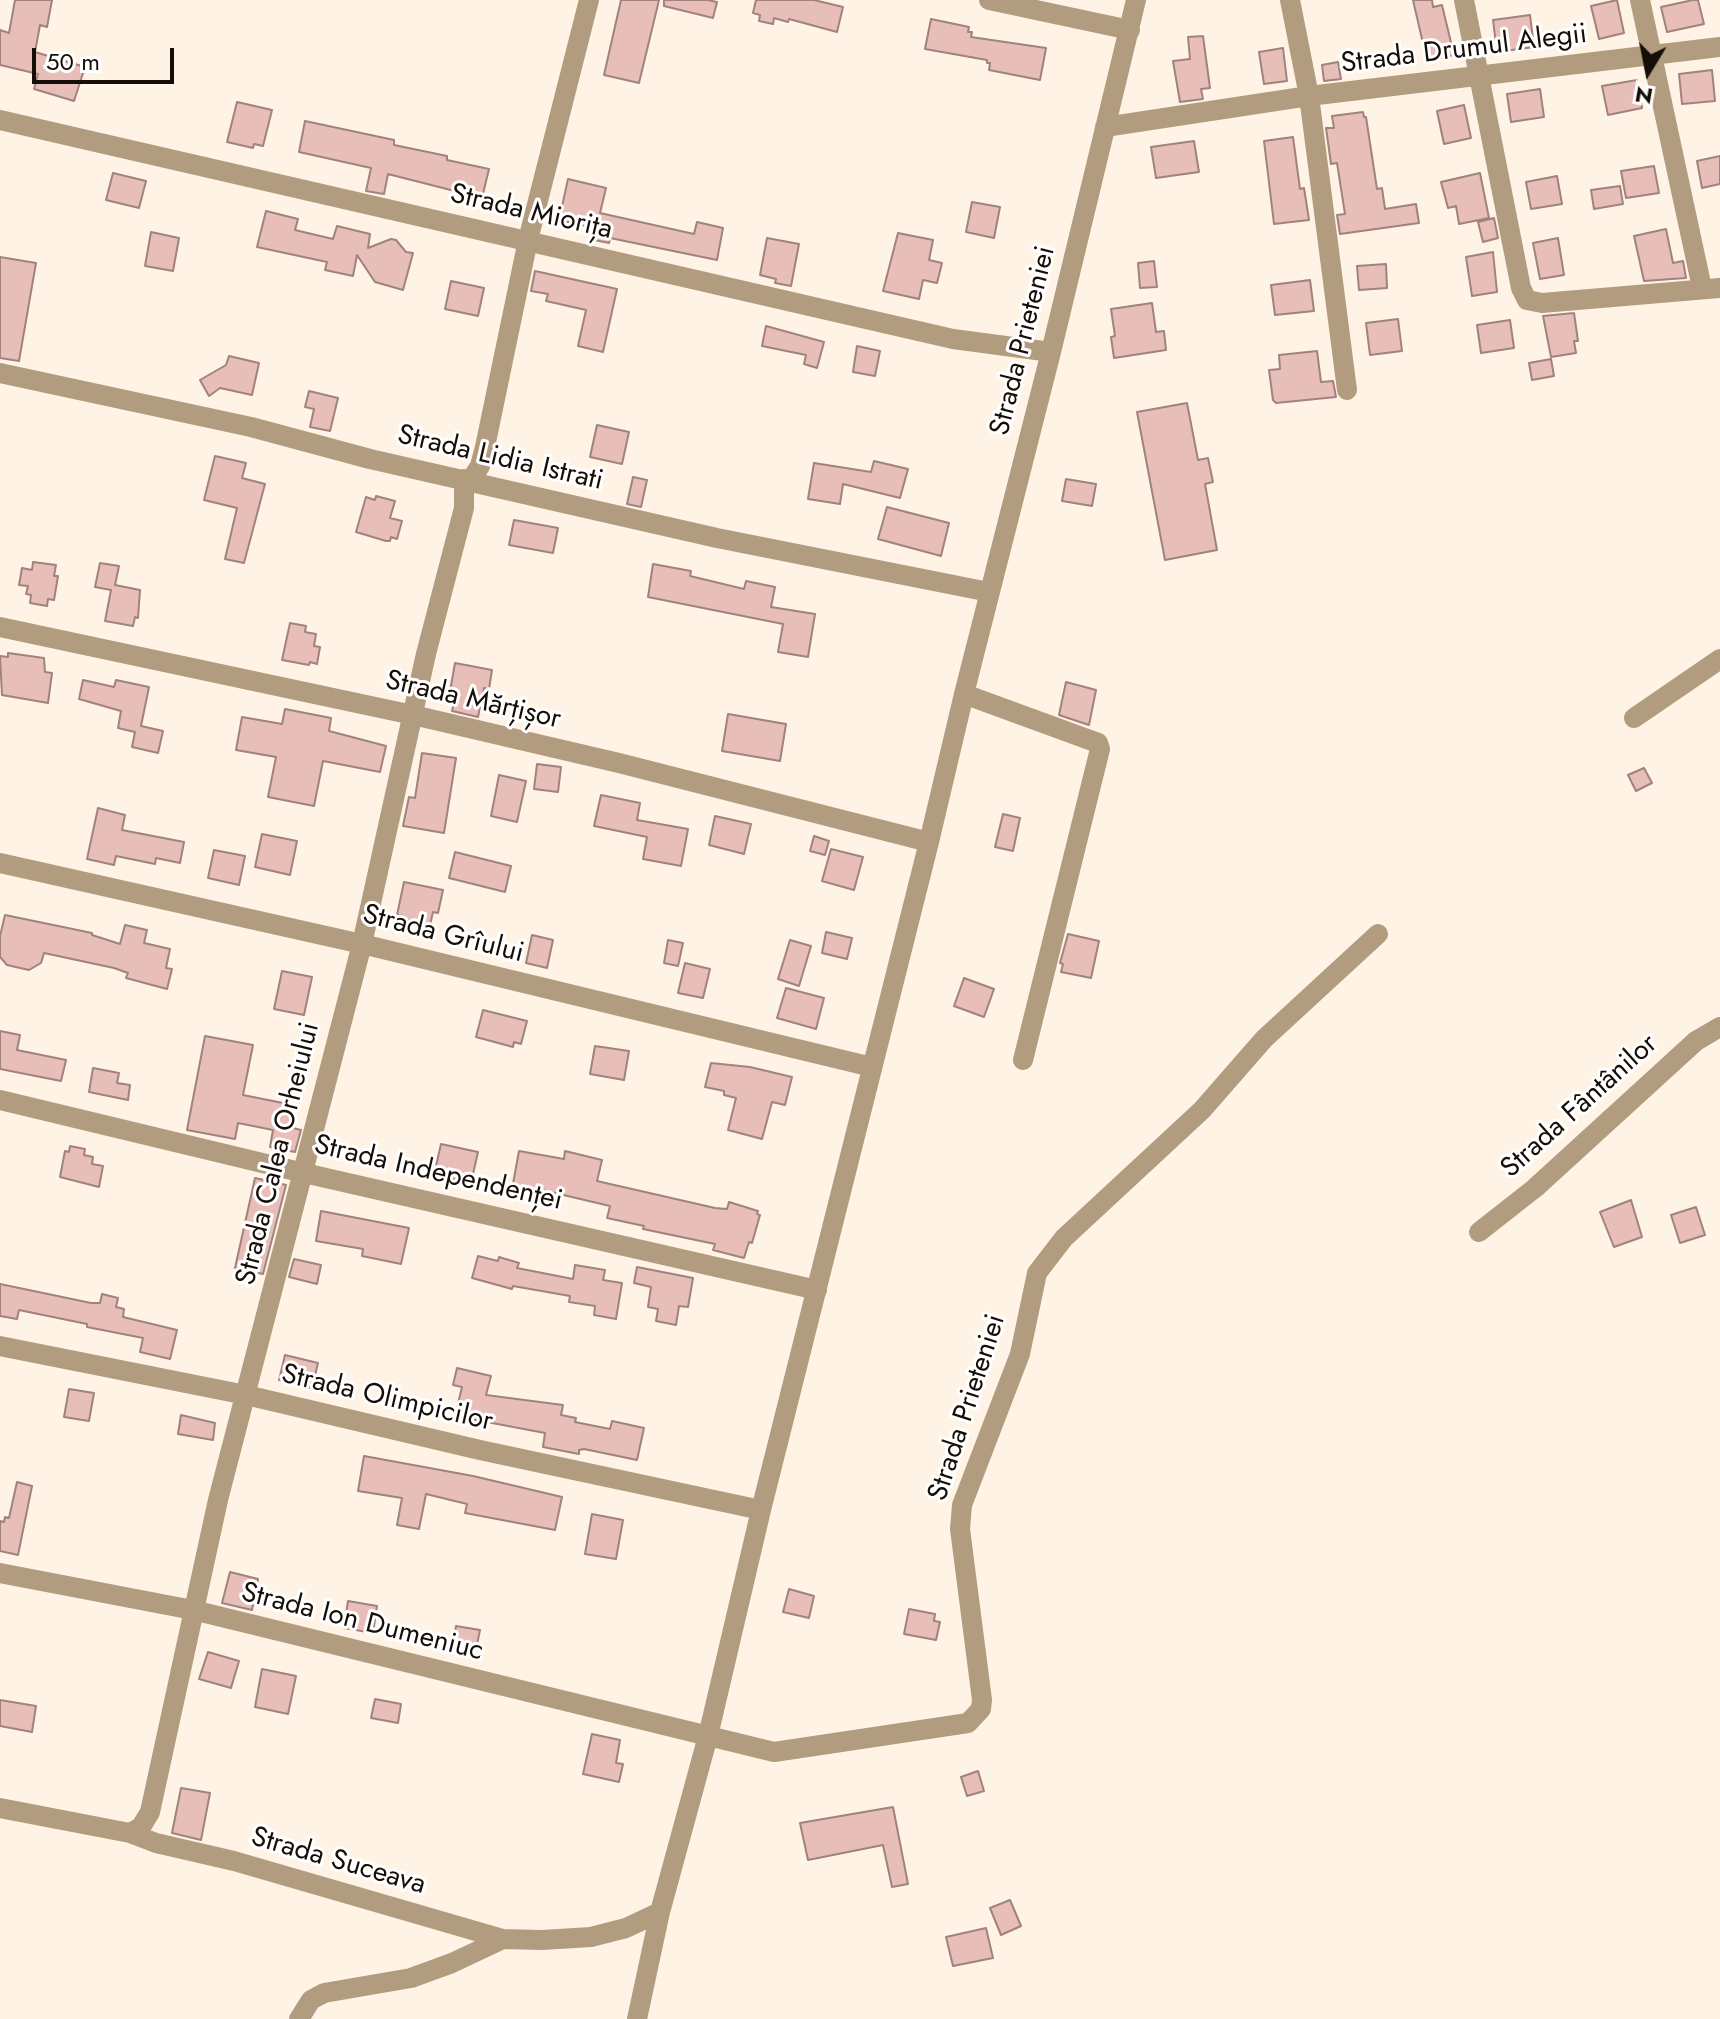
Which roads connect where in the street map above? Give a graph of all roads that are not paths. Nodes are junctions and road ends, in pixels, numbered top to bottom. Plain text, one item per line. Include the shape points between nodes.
1 (589, 0) edge
2 (989, 0) edge
3 (1136, 0) edge
4 (1290, 0) edge
5 (1464, 0) edge
6 (1640, 0) edge
7 (1130, 30) junction
8 (1720, 47) edge
9 (1654, 56) junction
10 (1480, 77) junction
11 (1309, 96) junction
12 (0, 120) edge
13 (1105, 127) junction
14 (528, 240) junction
15 (1711, 288) edge
16 (1051, 352) junction
17 (0, 373) edge
18 (1347, 390) dead end
19 (467, 480) junction
20 (989, 592) junction
21 (0, 627) edge
22 (1720, 659) edge
23 (964, 694) junction
24 (413, 715) junction
25 (1634, 718) dead end
26 (929, 842) junction
27 (0, 863) edge
28 (1378, 934) dead end
29 (362, 944) junction
30 (1720, 1027) edge
31 (1023, 1060) dead end
32 (872, 1067) junction
33 (0, 1100) edge
34 (304, 1173) junction
35 (1479, 1232) dead end
36 (817, 1290) junction
37 (0, 1346) edge
38 (246, 1395) junction
39 (761, 1510) junction
40 (0, 1573) edge
41 (193, 1610) junction
42 (708, 1736) junction
43 (0, 1808) edge
44 (130, 1833) junction
45 (660, 1912) junction
46 (503, 1939) junction
47 (299, 2019) edge
48 (637, 2019) edge

1 - 14 street, Strada Calea Orheiului
2 - 7 street
3 - 7 street, Strada Prieteniei
4 - 11 street, Strada Drumul Alegii
5 - 10 street
6 - 9 street
7 - 13 street, Strada Prieteniei
8 - 9 street, Strada Drumul Alegii
9 - 10 street, Strada Drumul Alegii
9 - 15 street
10 - 11 street, Strada Drumul Alegii
10 - 15 street via 1527,300
11 - 13 street, Strada Drumul Alegii
11 - 18 street, Strada Drumul Alegii
12 - 14 street, Strada Miorița
13 - 16 street, Strada Prieteniei
14 - 16 street, Strada Miorița via 953,339
14 - 19 street, Strada Calea Orheiului via 485,447 480,466
16 - 20 street, Strada Prieteniei
17 - 19 street, Strada Lidia Istrati
19 - 20 street, Strada Lidia Istrati via 717,538
19 - 24 street, Strada Calea Orheiului
20 - 23 street, Strada Prieteniei
21 - 24 street, Strada Mărțișor
22 - 25 street
23 - 26 street, Strada Prieteniei
23 - 31 street via 1098,743 1100,749
24 - 26 street, Strada Mărțișor
24 - 29 street, Strada Calea Orheiului
26 - 32 street, Strada Prieteniei
27 - 29 street, Strada Grîului
28 - 42 street, Strada Prieteniei via 1264,1039 1202,1110 1064,1238 1037,1273 1020,1354 962,1505 960,1529 982,1700 977,1716 968,1723 774,1752
29 - 32 street, Strada Grîului
29 - 34 street, Strada Calea Orheiului
30 - 35 street, Strada Fântânilor via 1696,1041
32 - 36 street, Strada Prieteniei
33 - 34 street, Strada Independenței
34 - 36 street, Strada Independenței
34 - 38 street, Strada Calea Orheiului
36 - 39 street, Strada Prieteniei
37 - 38 street, Strada Olimpicilor
38 - 39 street, Strada Olimpicilor
38 - 41 street, Strada Calea Orheiului
39 - 42 street, Strada Prieteniei
40 - 41 street, Strada Ion Dumeniuc
41 - 42 street, Strada Ion Dumeniuc
41 - 44 street, Strada Calea Orheiului via 150,1812
42 - 45 street, Strada Prieteniei
43 - 44 street, Strada Suceava
44 - 46 street, Strada Suceava
45 - 46 street, Strada Suceava via 591,1937
45 - 48 street, Strada Prieteniei
46 - 47 street via 411,1978 324,1993 311,2000

